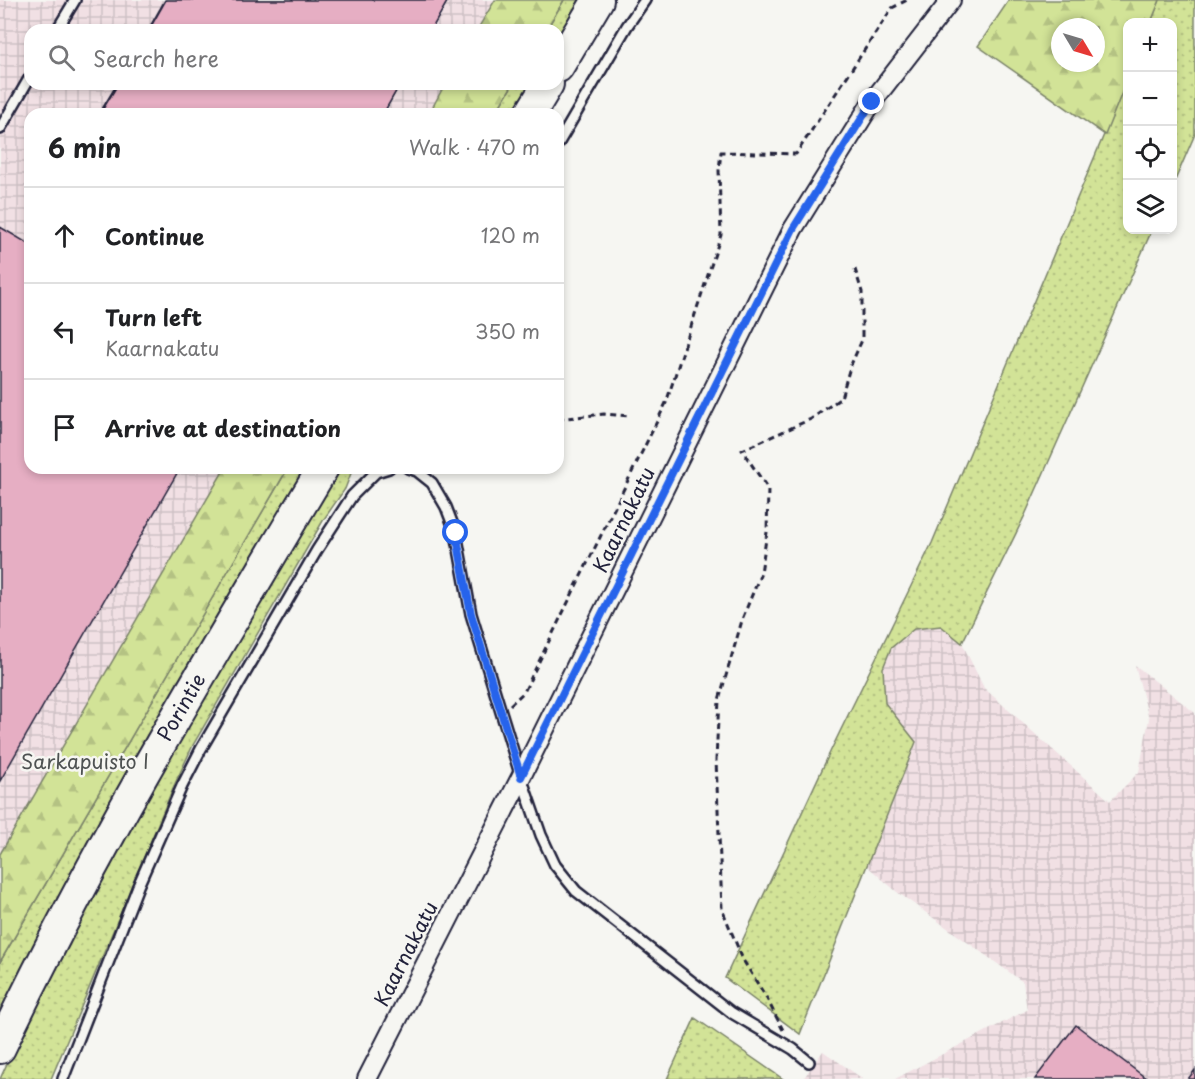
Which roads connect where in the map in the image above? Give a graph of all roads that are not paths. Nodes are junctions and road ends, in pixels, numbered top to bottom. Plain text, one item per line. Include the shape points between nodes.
1 (75, 0) edge
2 (598, 0) edge
3 (645, 0) edge
4 (951, 0) edge
5 (61, 24) edge
6 (564, 56) edge
7 (24, 87) edge
8 (544, 90) edge
9 (534, 108) edge
10 (0, 129) edge
11 (564, 134) edge
12 (319, 474) edge
13 (374, 474) edge
14 (421, 474) edge
15 (521, 777) junction
16 (0, 1048) edge
17 (809, 1062) dead end
18 (63, 1079) edge
19 (367, 1079) edge

1 - 5 lane
2 - 6 highway
3 - 11 lane
4 - 15 street, Kaarnakatu via 872,102 793,229
7 - 10 lane
8 - 9 highway
12 - 16 highway, Porintie via 68,912
13 - 18 lane via 352,496 317,550 196,758 138,886
14 - 15 lane via 432,483 456,533 471,614
15 - 17 lane via 555,865 576,891 732,1012
15 - 19 street, Kaarnakatu

